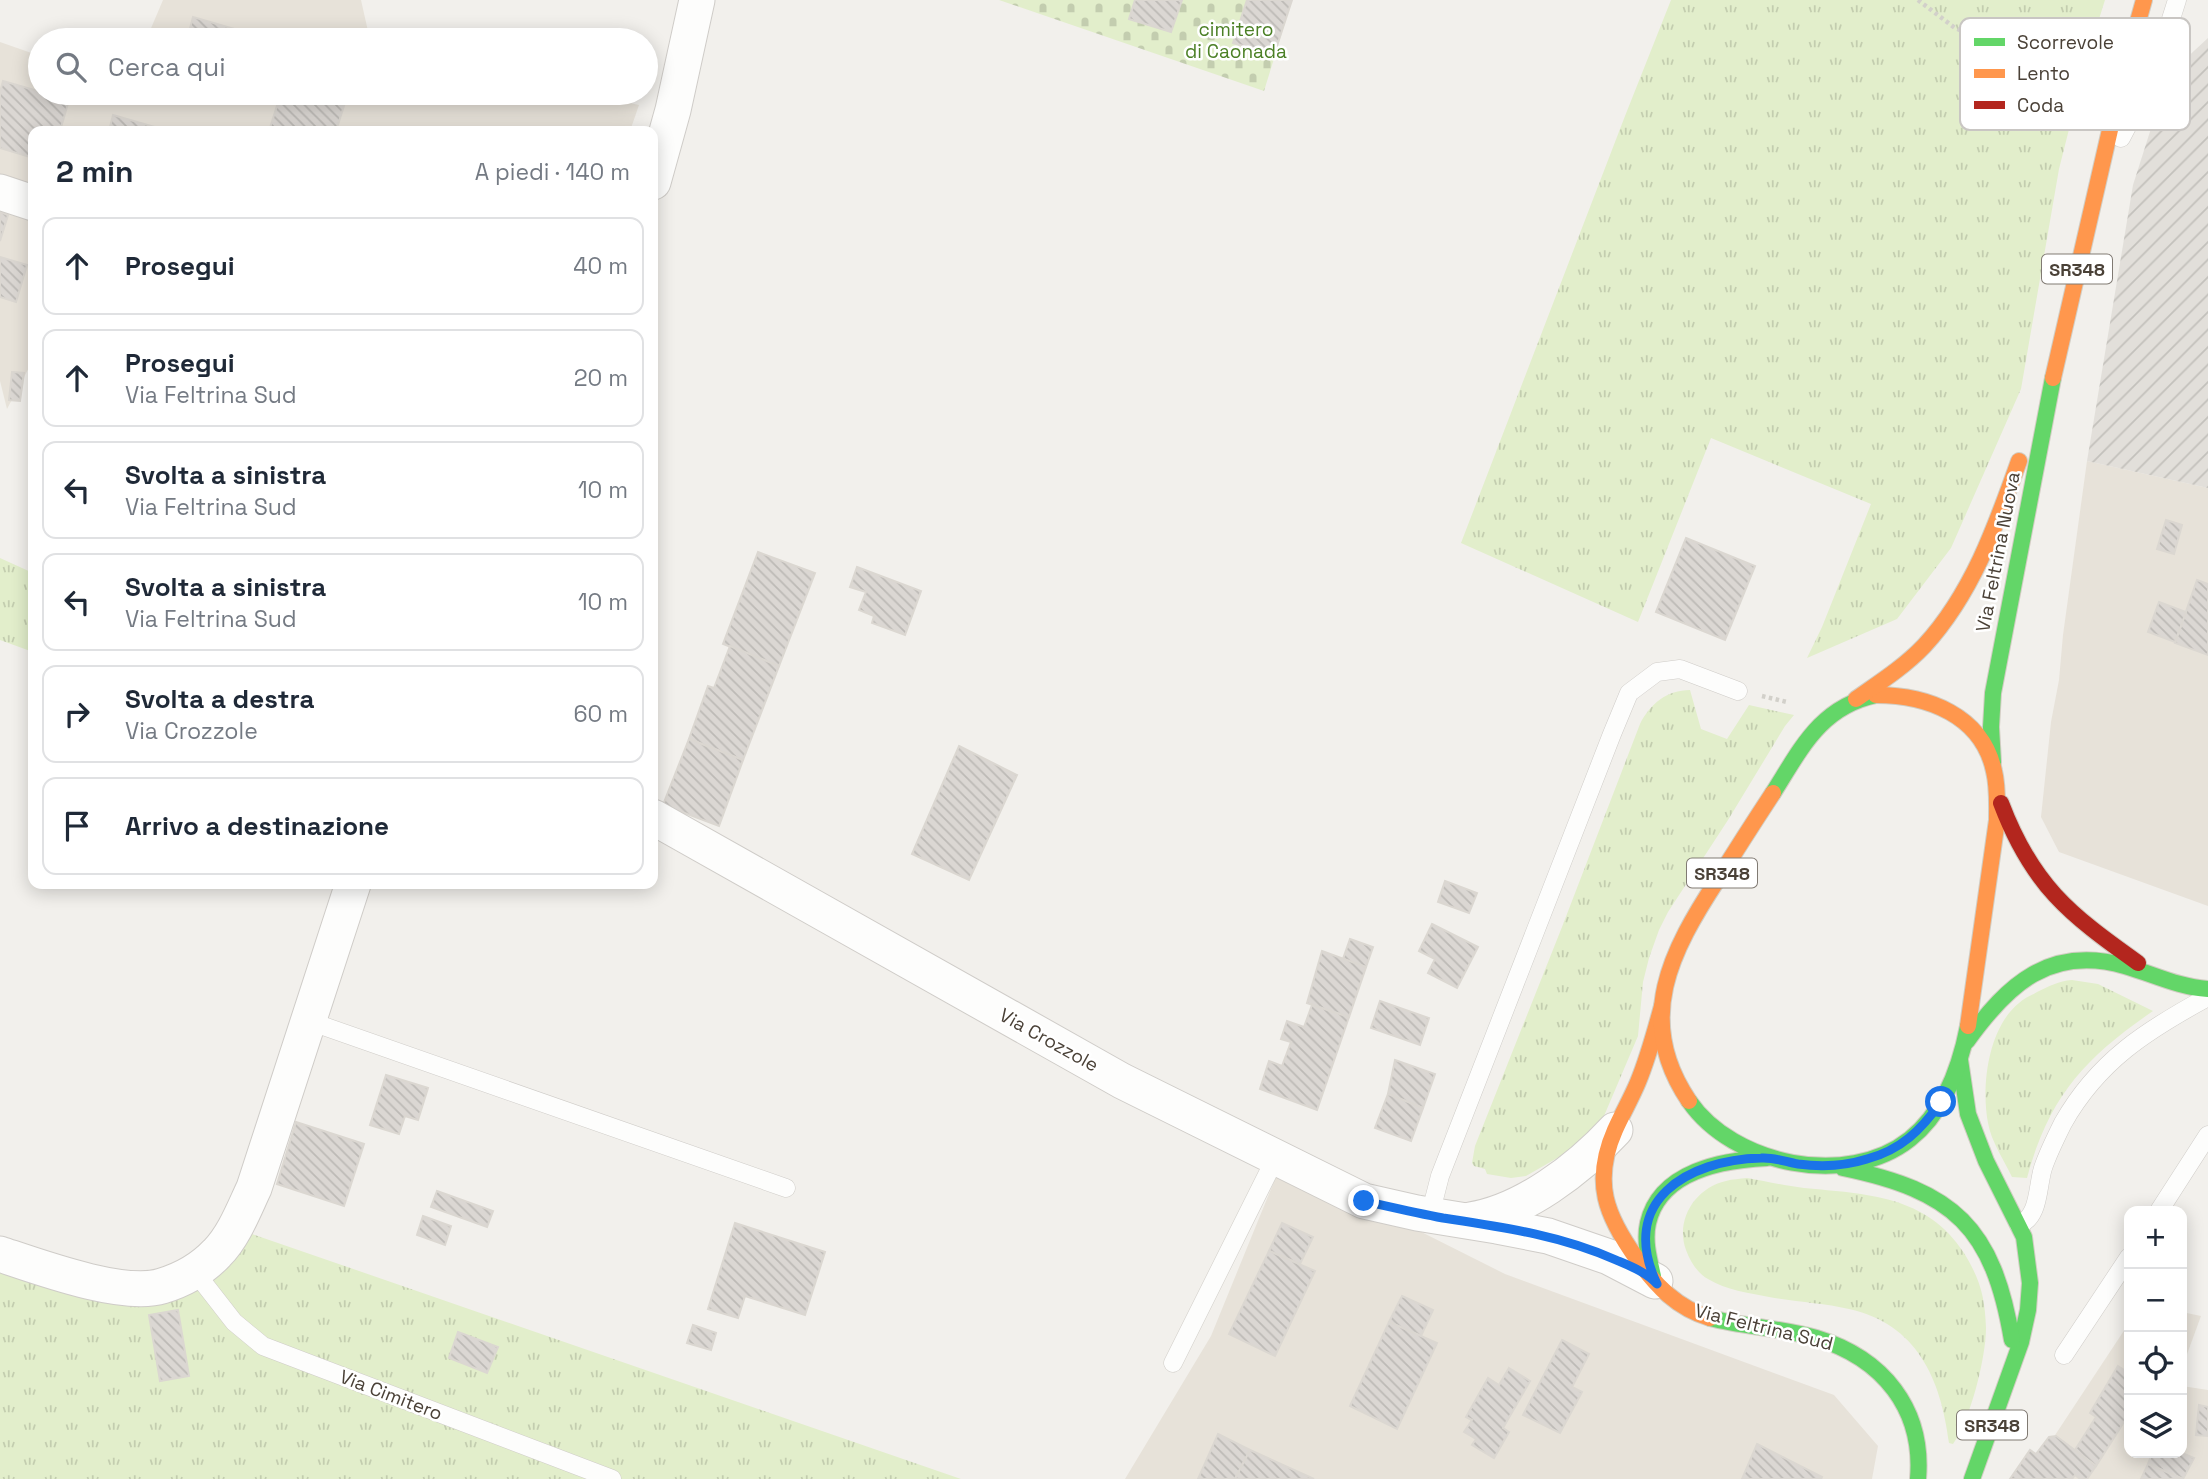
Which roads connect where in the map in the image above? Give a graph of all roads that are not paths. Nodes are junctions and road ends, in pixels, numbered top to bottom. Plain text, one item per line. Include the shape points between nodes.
1 (697, 0) edge
2 (2144, 0) edge
3 (2177, 0) edge
4 (2139, 18) edge
5 (2171, 18) edge
6 (2109, 130) edge
7 (2125, 130) edge
8 (658, 164) edge
9 (0, 192) edge
10 (2093, 198) junction
11 (28, 201) edge
12 (2060, 340) junction
13 (1738, 691) dead end
14 (1856, 699) junction
15 (1996, 781) junction
16 (658, 820) edge
17 (351, 889) edge
18 (2163, 979) junction
19 (2208, 989) edge
20 (1664, 997) junction
21 (2208, 997) edge
22 (309, 1021) junction
23 (1960, 1055) junction
24 (1615, 1130) junction
25 (2208, 1135) edge
26 (1276, 1157) junction
27 (1767, 1158) junction
28 (1827, 1166) junction
29 (786, 1188) dead end
30 (2162, 1206) edge
31 (1447, 1218) junction
32 (2019, 1225) junction
33 (0, 1254) edge
34 (2124, 1265) edge
35 (195, 1272) junction
36 (1656, 1282) junction
37 (2064, 1355) dead end
38 (1172, 1363) dead end
39 (2010, 1370) junction
40 (612, 1479) edge
41 (1918, 1479) edge
42 (1972, 1479) edge

1 - 8 street
2 - 4 main road, Via Feltrina Nuova / SR348
3 - 5 lane
6 - 10 main road, Via Feltrina Nuova / SR348
7 - 10 lane
9 - 11 street
10 - 12 main road, Via Feltrina Nuova / SR348
12 - 14 main road, Via Feltrina Nuova / SR348 via 2008,492 1968,586 1922,647
12 - 15 main road, Via Feltrina Nuova / SR348 via 1993,693
13 - 31 lane via 1680,669 1657,672 1629,693 1440,1176
14 - 15 main road, SR348 via 1900,695 1947,708 1979,738
14 - 20 main road, SR348 via 1818,724 1804,742 1688,925
15 - 18 main road via 2018,845 2037,878 2079,920
15 - 23 main road, SR348 via 1997,820 1981,945
16 - 26 street, Via Crozzole via 1122,1081
17 - 22 street
18 - 19 main road
18 - 23 main road via 2101,960 2070,959 2052,964 2007,993
20 - 24 main road, Via Feltrina Sud via 1647,1059
20 - 27 main road, SR348 via 1663,1046 1680,1090 1704,1122
21 - 32 lane via 2135,1040 2101,1069 2062,1125 2043,1168 2033,1212
22 - 29 lane
22 - 35 street via 254,1188 219,1252
23 - 28 main road, SR348 via 1941,1102 1908,1140 1866,1160
23 - 32 main road, SR348 via 1976,1139
24 - 31 street, Via Crozzole via 1567,1174 1542,1190 1496,1213
24 - 36 main road, Via Feltrina Sud via 1604,1162 1603,1193 1622,1237
25 - 30 lane
26 - 31 street, Via Crozzole via 1364,1201
26 - 38 lane
27 - 28 main road, SR348
27 - 36 main road via 1708,1165 1659,1198 1646,1233
28 - 39 main road, SR348 via 1913,1186 1939,1201 1969,1229 1987,1252 2001,1282 2011,1336
31 - 36 street, Via Crozzole via 1563,1241 1629,1266
32 - 39 main road, SR348 via 2028,1257 2030,1297
33 - 35 street via 124,1288 160,1287
34 - 37 lane
35 - 40 lane, Via Cimitero via 234,1322 263,1346
36 - 41 main road, Via Feltrina Sud via 1678,1303 1702,1315 1828,1340 1870,1364 1900,1397 1914,1425 1920,1456
39 - 42 main road, SR348

